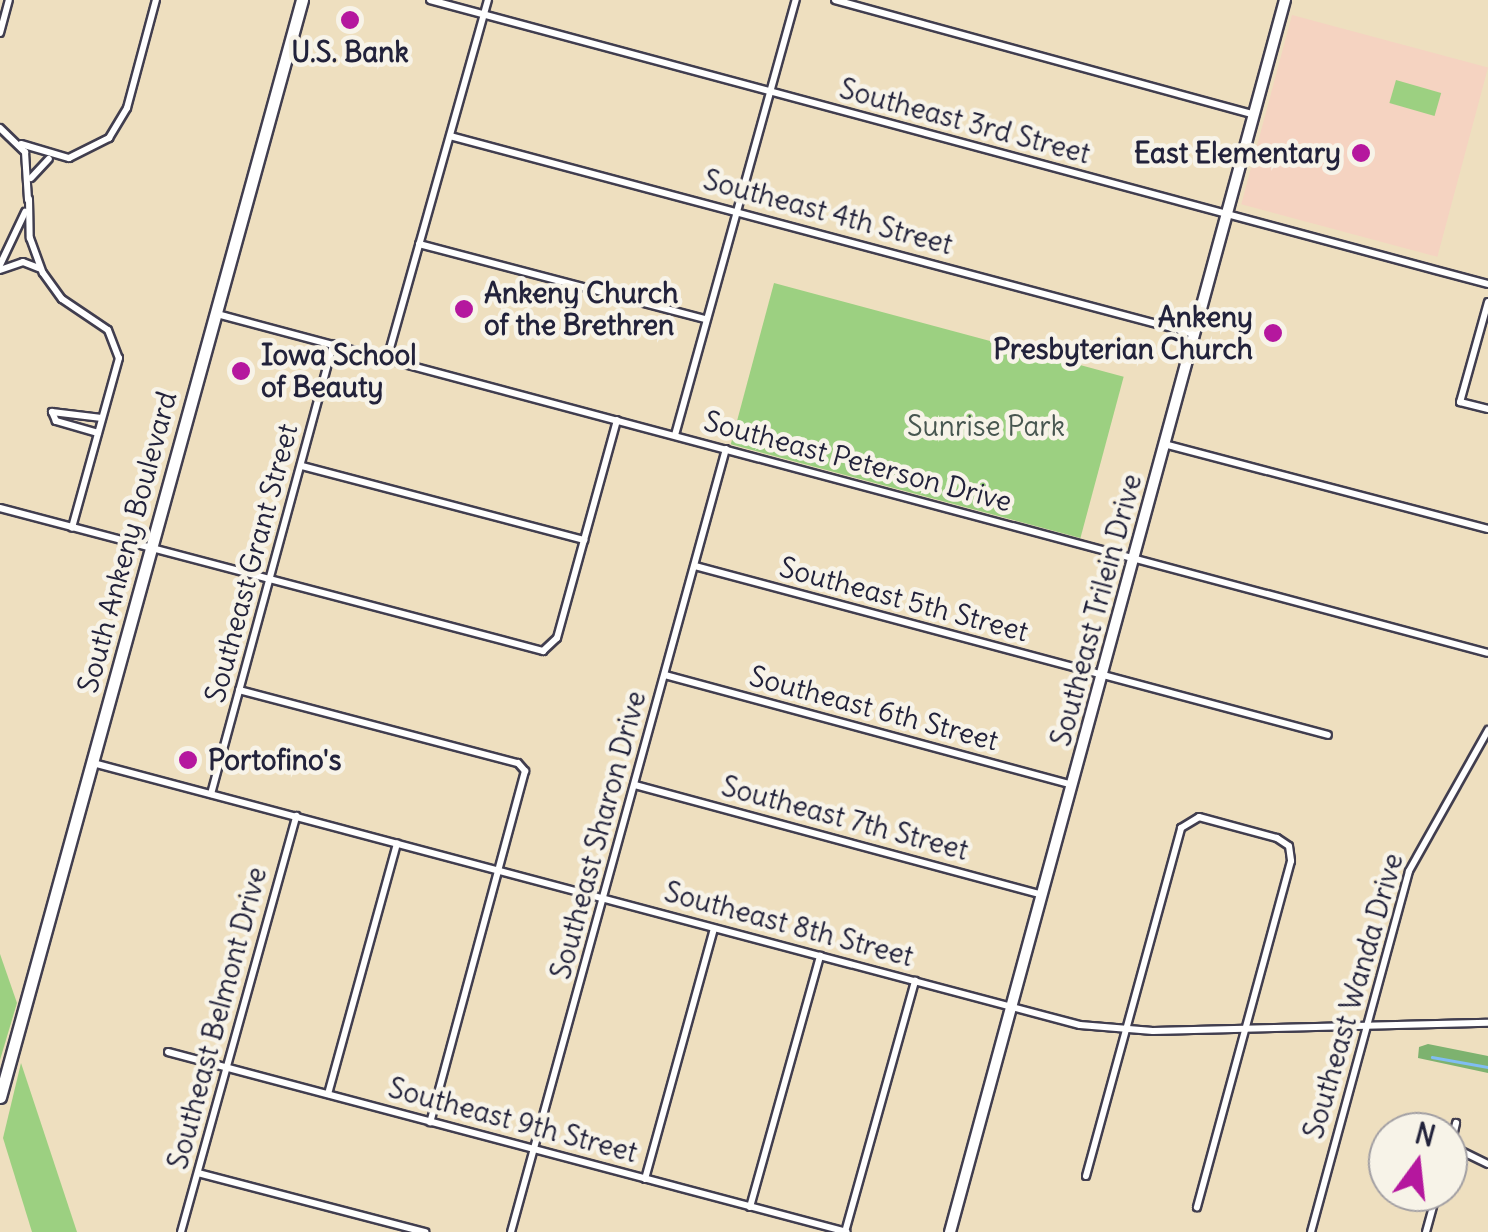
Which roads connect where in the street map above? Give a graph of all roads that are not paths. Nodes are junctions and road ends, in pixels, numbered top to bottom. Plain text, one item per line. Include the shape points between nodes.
1 (9, 0) edge
2 (156, 0) edge
3 (302, 0) edge
4 (430, 0) edge
5 (488, 0) edge
6 (796, 0) edge
7 (835, 0) edge
8 (1285, 0) edge
9 (484, 15) junction
10 (0, 33) edge
11 (768, 91) junction
12 (1254, 114) junction
13 (0, 128) edge
14 (450, 136) junction
15 (21, 144) junction
16 (55, 158) junction
17 (31, 179) junction
18 (28, 199) junction
19 (735, 210) junction
20 (1226, 216) junction
21 (419, 244) junction
22 (0, 268) edge
23 (43, 273) junction
24 (1488, 284) edge
25 (1488, 302) edge
26 (216, 314) junction
27 (705, 320) junction
28 (1194, 334) junction
29 (333, 344) junction
30 (387, 359) junction
31 (1488, 409) edge
32 (102, 418) junction
33 (616, 420) junction
34 (98, 433) junction
35 (674, 436) junction
36 (1164, 444) junction
37 (726, 449) junction
38 (302, 466) junction
39 (0, 508) edge
40 (72, 528) junction
41 (1488, 530) edge
42 (584, 540) junction
43 (150, 548) junction
44 (1133, 559) junction
45 (695, 566) junction
46 (270, 581) junction
47 (1488, 653) edge
48 (665, 675) junction
49 (1102, 675) junction
50 (239, 690) junction
51 (1488, 730) edge
52 (1328, 735) dead end
53 (92, 762) junction
54 (635, 785) junction
55 (1072, 785) junction
56 (210, 794) junction
57 (296, 816) junction
58 (398, 844) junction
59 (498, 870) junction
60 (1042, 895) junction
61 (604, 898) junction
62 (714, 928) junction
63 (820, 956) junction
64 (915, 981) junction
65 (1012, 1007) junction
66 (1488, 1023) edge
67 (1366, 1028) junction
68 (1125, 1030) junction
69 (1245, 1030) junction
70 (168, 1052) dead end
71 (226, 1068) junction
72 (328, 1094) junction
73 (0, 1096) edge
74 (430, 1122) junction
75 (534, 1150) junction
76 (198, 1174) junction
77 (1086, 1176) dead end
78 (644, 1179) junction
79 (750, 1206) junction
80 (1197, 1206) dead end
81 (181, 1232) edge
82 (425, 1232) edge
83 (511, 1232) edge
84 (846, 1232) edge
85 (950, 1232) edge
86 (1311, 1232) edge

1 - 10 street
2 - 16 street via 116,130 92,151
3 - 26 main road, South Ankeny Boulevard
4 - 9 street, Southeast 3rd Street
5 - 9 street
6 - 11 street
7 - 12 street
8 - 12 street, Southeast Trilein Drive
9 - 11 street, Southeast 3rd Street
9 - 14 street
11 - 19 street
11 - 20 street, Southeast 3rd Street
12 - 20 street, Southeast Trilein Drive
13 - 15 street
14 - 19 street, Southeast 4th Street
14 - 21 street
15 - 16 street
15 - 17 street
16 - 17 street via 40,162
17 - 18 street
18 - 22 street
18 - 23 street via 30,238
19 - 27 street
19 - 28 street, Southeast 4th Street
20 - 24 street, Southeast 3rd Street
20 - 28 street, Southeast Trilein Drive
21 - 27 street
21 - 30 street
22 - 23 street via 23,262
23 - 32 street via 62,299 114,339 119,358
25 - 31 street via 1460,402
26 - 29 street, Southeast Peterson Drive
26 - 43 main road, South Ankeny Boulevard
27 - 35 street
28 - 36 street, Southeast Trilein Drive
29 - 30 street, Southeast Peterson Drive
29 - 38 street, Southeast Grant Street
30 - 33 street, Southeast Peterson Drive
32 - 34 street
32 - 34 street via 52,412 56,421
33 - 35 street, Southeast Peterson Drive
33 - 42 street
34 - 40 street
35 - 37 street, Southeast Peterson Drive
36 - 41 street
36 - 44 street, Southeast Trilein Drive
37 - 44 street, Southeast Peterson Drive
37 - 45 street, Southeast Sharon Drive
38 - 42 street
38 - 46 street, Southeast Grant Street
39 - 40 street
40 - 43 street
42 - 46 street via 554,644 538,651
43 - 46 street
43 - 53 main road, South Ankeny Boulevard
44 - 47 street, Southeast Peterson Drive
44 - 49 street, Southeast Trilein Drive
45 - 48 street, Southeast Sharon Drive
45 - 49 street, Southeast 5th Street
46 - 50 street, Southeast Grant Street
48 - 54 street, Southeast Sharon Drive
48 - 55 street, Southeast 6th Street
49 - 52 street, Southeast 5th Street
49 - 55 street, Southeast Trilein Drive
50 - 56 street, Southeast Grant Street
50 - 59 street via 518,763 525,776
51 - 67 street, Southeast Wanda Drive via 1416,851
53 - 56 street, Southeast 8th Street
53 - 73 main road, South Ankeny Boulevard
54 - 60 street, Southeast 7th Street
54 - 61 street, Southeast Sharon Drive
55 - 60 street, Southeast Trilein Drive
56 - 57 street, Southeast 8th Street
57 - 58 street, Southeast 8th Street
57 - 71 street, Southeast Belmont Drive
58 - 59 street, Southeast 8th Street
58 - 72 street
59 - 61 street, Southeast 8th Street
59 - 74 street
60 - 65 street, Southeast Trilein Drive
61 - 62 street, Southeast 8th Street
61 - 75 street, Southeast Sharon Drive
62 - 63 street, Southeast 8th Street
62 - 78 street
63 - 64 street, Southeast 8th Street
63 - 79 street
64 - 65 street, Southeast 8th Street
64 - 84 street
65 - 68 street, Southeast 8th Street
65 - 85 street, Southeast Trilein Drive
66 - 67 street, Southeast 8th Street
67 - 69 street, Southeast 8th Street
67 - 86 street, Southeast Wanda Drive
68 - 69 street, Southeast 8th Street
68 - 69 street via 1179,832 1199,818 1281,839 1291,853
68 - 77 street
69 - 80 street
70 - 71 street, Southeast 9th Street
71 - 72 street, Southeast 9th Street
71 - 76 street, Southeast Belmont Drive
72 - 74 street, Southeast 9th Street
74 - 75 street, Southeast 9th Street
75 - 78 street, Southeast 9th Street
75 - 83 street, Southeast Sharon Drive
76 - 81 street, Southeast Belmont Drive
76 - 82 street
78 - 79 street, Southeast 9th Street
79 - 84 street, Southeast 9th Street

